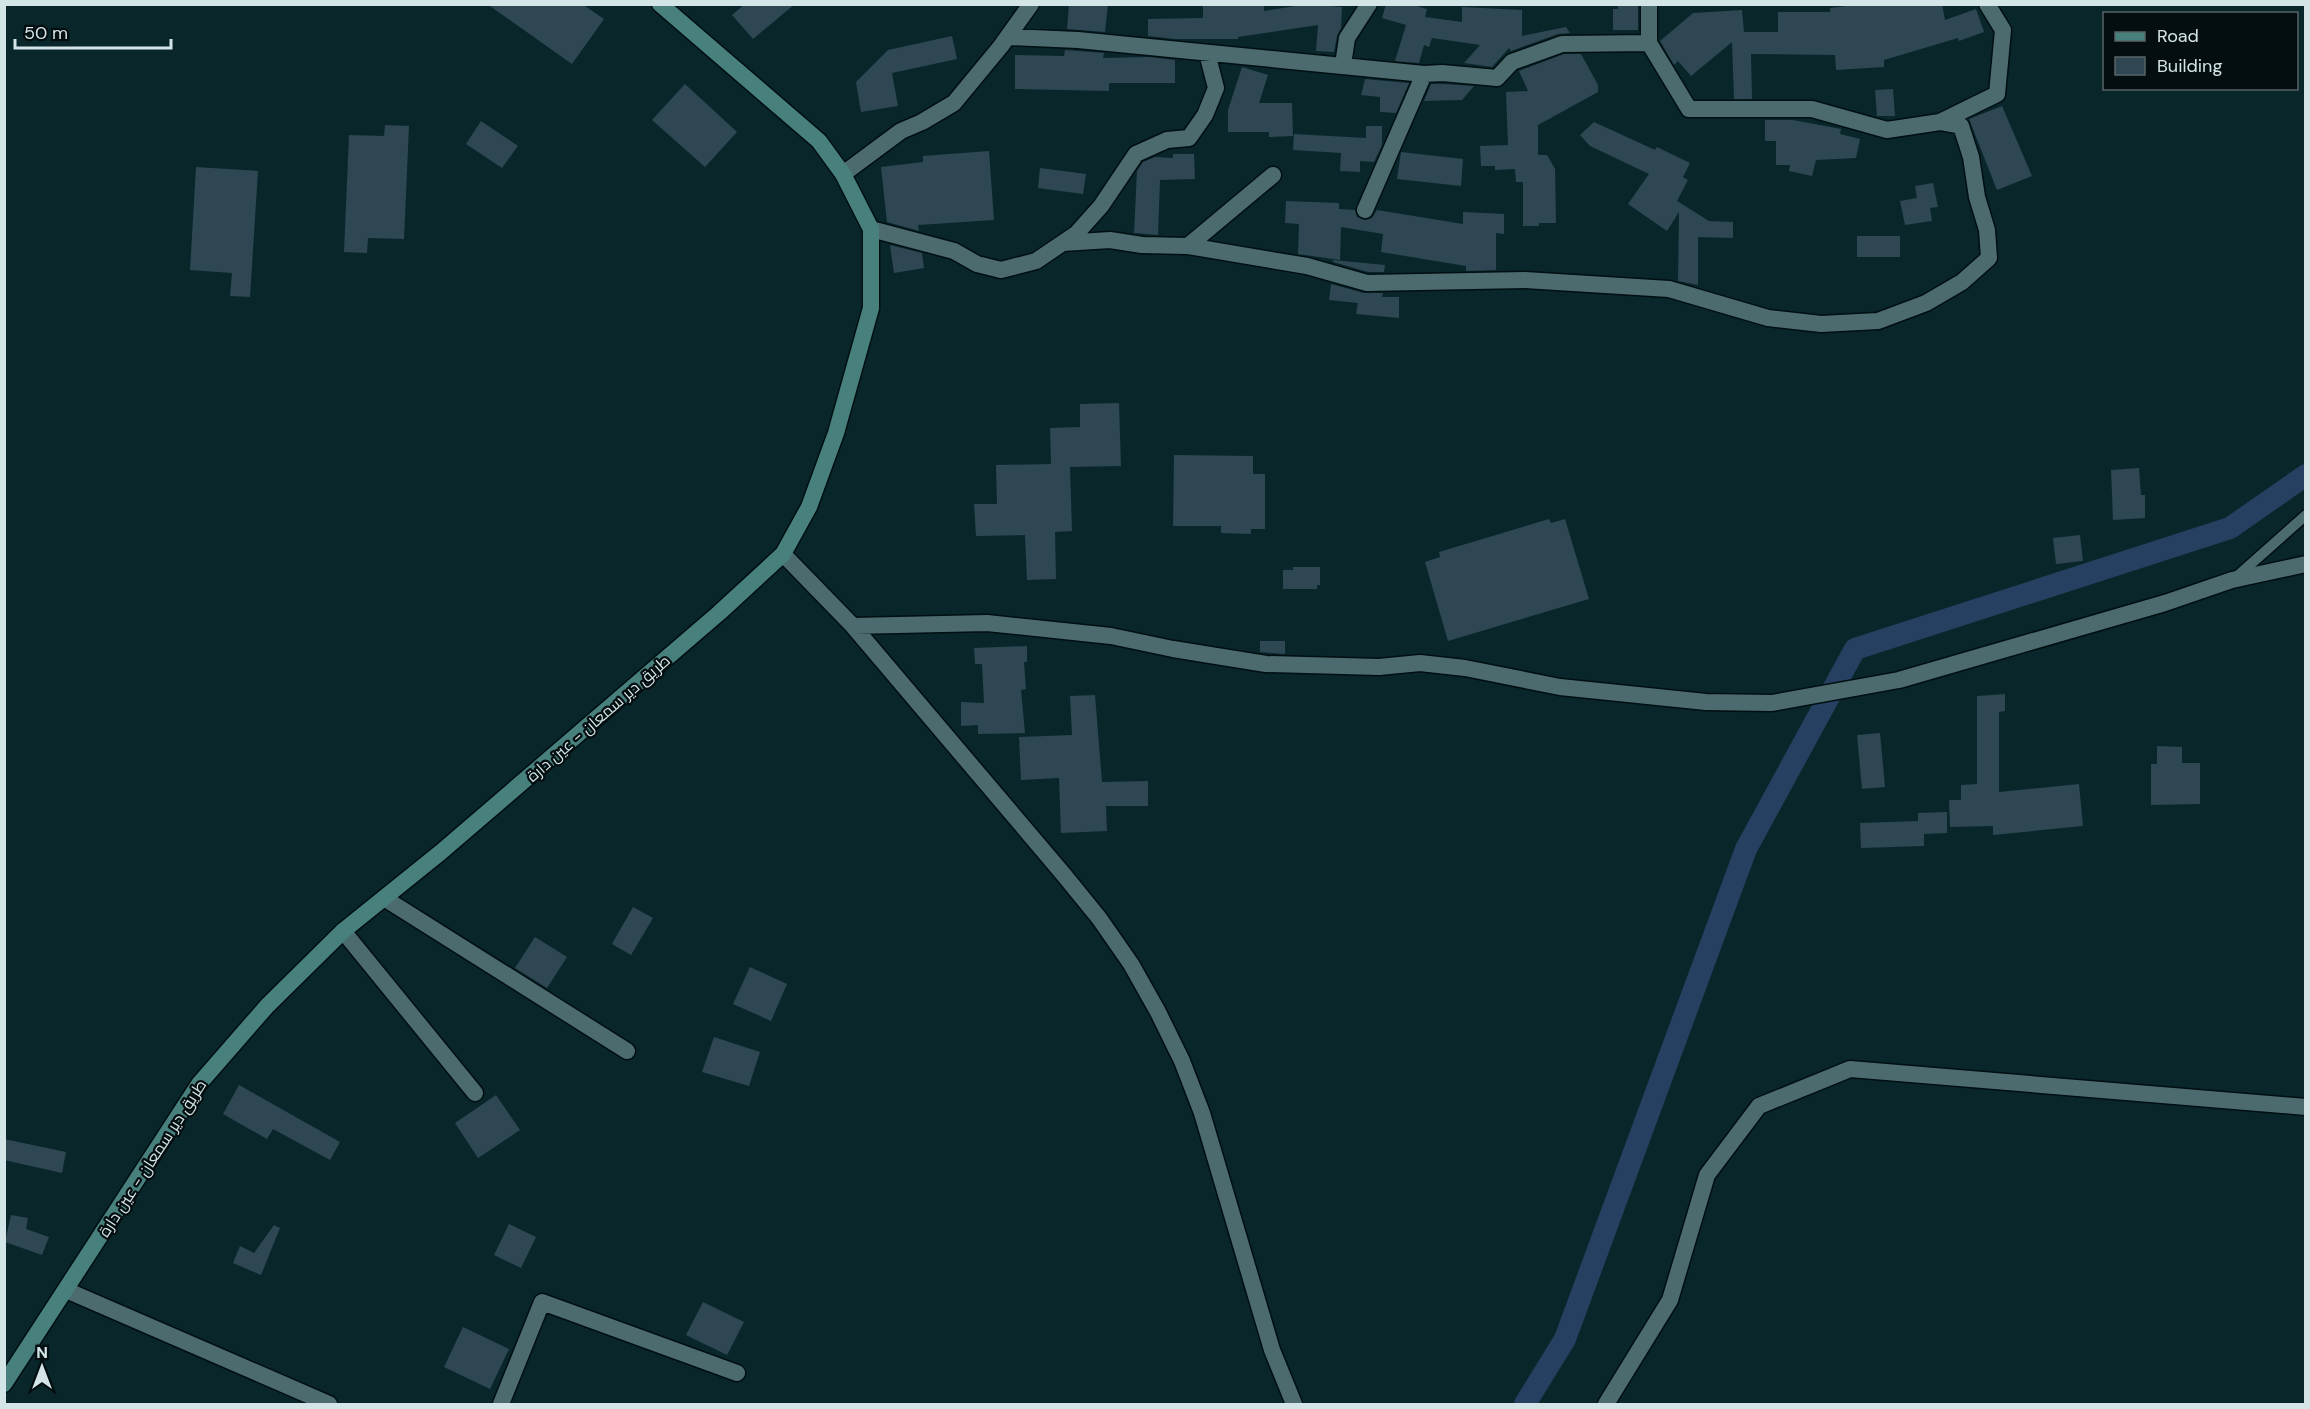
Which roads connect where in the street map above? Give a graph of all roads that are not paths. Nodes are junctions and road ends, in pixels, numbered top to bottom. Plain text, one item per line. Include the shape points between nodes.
1 (660, 4) edge
2 (1031, 4) edge
3 (1369, 4) edge
4 (1649, 4) edge
5 (1987, 4) edge
6 (1008, 37) junction
7 (1649, 43) junction
8 (1207, 53) junction
9 (1343, 65) junction
10 (1424, 74) junction
11 (1940, 122) junction
12 (843, 174) junction
13 (1273, 175) dead end
14 (1365, 210) dead end
15 (871, 229) junction
16 (1063, 243) junction
17 (1188, 246) junction
18 (2306, 515) edge
19 (783, 554) junction
20 (2306, 564) edge
21 (2232, 580) junction
22 (853, 626) junction
23 (384, 898) junction
24 (343, 932) junction
25 (627, 1051) dead end
26 (475, 1093) dead end
27 (2306, 1107) edge
28 (66, 1290) junction
29 (738, 1373) dead end
30 (4, 1384) edge
31 (329, 1404) edge
32 (501, 1404) edge
33 (1294, 1404) edge
34 (1606, 1404) edge

1 - 12 main road, طريق دير سمعان - عين دارة via 819,141
2 - 6 street
3 - 9 street via 1347,38
4 - 7 street
5 - 11 street via 2003,30 1997,94
6 - 8 street
6 - 12 street via 954,103 901,131
7 - 10 street via 1562,44 1512,62 1497,78
7 - 11 street via 1689,109 1812,109 1887,130
8 - 9 street
8 - 16 street via 1216,88 1205,115 1189,138 1167,140 1136,154 1101,206
9 - 10 street
10 - 14 street
11 - 17 street via 1960,126 1971,157 1989,258 1962,282 1926,303 1878,321 1821,324 1768,318 1670,289 1525,280 1367,283 1307,266
12 - 15 main road, طريق دير سمعان - عين دارة
13 - 17 street
15 - 16 street via 954,250 977,264 1001,270 1036,261
15 - 19 main road, طريق دير سمعان - عين دارة via 871,308 836,432 808,507
16 - 17 street via 1110,240
18 - 21 lane
19 - 22 street
19 - 23 main road, طريق دير سمعان - عين دارة via 719,614
20 - 21 street
21 - 22 street via 1899,680 1772,703 1706,702 1560,687 1420,663 1379,667 1266,663 1111,636 987,623
22 - 33 street via 1099,918 1131,964 1182,1061 1203,1113 1272,1350
23 - 24 main road, طريق دير سمعان - عين دارة
23 - 25 street
24 - 26 street
24 - 28 main road, طريق دير سمعان - عين دارة via 267,1006 199,1084
27 - 34 street via 1850,1069 1759,1106 1707,1174 1670,1300
28 - 30 main road, طريق دير سمعان - عين دارة
28 - 31 street
29 - 32 street via 542,1302

